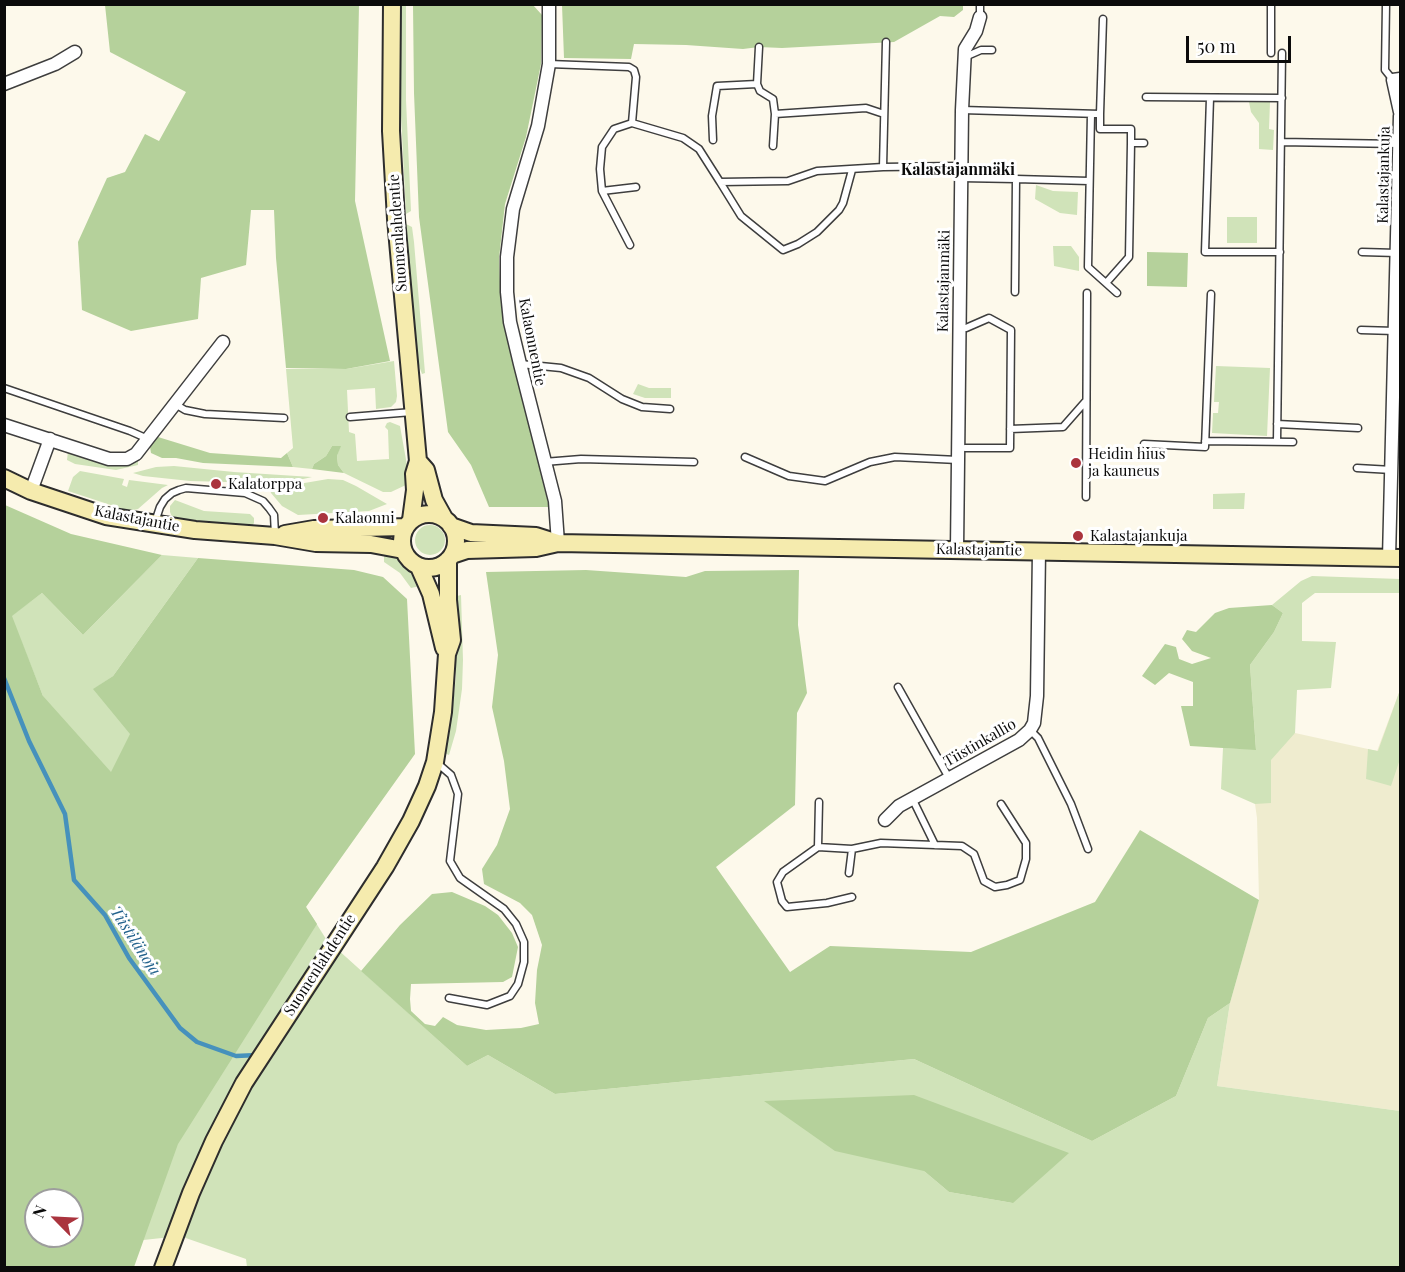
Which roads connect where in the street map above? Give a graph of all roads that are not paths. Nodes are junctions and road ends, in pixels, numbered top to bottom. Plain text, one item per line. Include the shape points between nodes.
1 (392, 4) edge
2 (549, 4) edge
3 (1270, 4) edge
4 (1386, 4) edge
5 (980, 11) edge
6 (1103, 19) dead end
7 (886, 42) dead end
8 (759, 47) dead end
9 (992, 50) dead end
10 (75, 52) dead end
11 (1282, 53) dead end
12 (1271, 54) dead end
13 (965, 57) junction
14 (549, 64) junction
15 (1397, 80) edge
16 (4, 84) edge
17 (757, 84) junction
18 (1146, 97) dead end
19 (1210, 98) junction
20 (1282, 98) junction
21 (962, 110) junction
22 (775, 114) junction
23 (884, 114) junction
24 (1091, 114) junction
25 (1100, 114) junction
26 (1401, 114) edge
27 (632, 123) junction
28 (713, 140) dead end
29 (1281, 142) junction
30 (1131, 143) junction
31 (1144, 143) dead end
32 (1400, 144) edge
33 (773, 146) dead end
34 (883, 167) junction
35 (852, 170) junction
36 (961, 172) junction
37 (1016, 179) junction
38 (1089, 181) junction
39 (720, 182) junction
40 (636, 187) dead end
41 (602, 191) junction
42 (630, 245) dead end
43 (1280, 252) junction
44 (1362, 252) dead end
45 (1398, 253) junction
46 (1106, 283) junction
47 (1016, 292) dead end
48 (1088, 293) dead end
49 (1117, 293) dead end
50 (1211, 294) dead end
51 (966, 327) dead end
52 (1361, 330) dead end
53 (1396, 331) junction
54 (224, 342) dead end
55 (520, 364) junction
56 (4, 388) edge
57 (1085, 401) junction
58 (175, 404) junction
59 (670, 409) dead end
60 (413, 412) junction
61 (284, 417) dead end
62 (350, 417) dead end
63 (1277, 424) junction
64 (4, 425) edge
65 (1358, 428) dead end
66 (1010, 429) junction
67 (148, 439) junction
68 (50, 440) junction
69 (1205, 441) junction
70 (1277, 442) junction
71 (1293, 442) dead end
72 (1144, 444) dead end
73 (965, 448) dead end
74 (745, 457) dead end
75 (958, 460) junction
76 (418, 461) junction
77 (544, 462) junction
78 (694, 462) dead end
79 (1357, 468) dead end
80 (1392, 470) junction
81 (4, 478) edge
82 (31, 491) junction
83 (1086, 497) dead end
84 (447, 522) junction
85 (408, 523) junction
86 (154, 525) junction
87 (275, 536) junction
88 (558, 543) junction
89 (957, 549) junction
90 (403, 550) junction
91 (1039, 551) junction
92 (450, 558) junction
93 (1395, 558) edge
94 (419, 567) junction
95 (447, 654) junction
96 (898, 687) dead end
97 (1030, 730) junction
98 (435, 762) junction
99 (949, 778) junction
100 (912, 798) junction
101 (819, 802) dead end
102 (1001, 804) dead end
103 (885, 820) dead end
104 (935, 845) junction
105 (818, 848) junction
106 (852, 849) junction
107 (1088, 849) dead end
108 (849, 873) dead end
109 (852, 897) dead end
110 (449, 998) dead end
111 (163, 1268) edge

1 - 60 main road, Suomenlahdentie via 391,131
2 - 14 street, Kalaonnentie
3 - 12 lane
4 - 15 lane via 1385,70
5 - 13 street, Kalastajanmäki
6 - 25 lane
7 - 23 lane
8 - 17 lane
9 - 13 lane
10 - 16 street
11 - 20 lane
13 - 21 street, Kalastajanmäki
14 - 27 lane via 634,70
14 - 55 street, Kalaonnentie via 538,126 513,209 507,257 510,322
15 - 26 street, Kalastajankuja
17 - 22 lane via 760,91 773,99
17 - 28 lane via 717,86
18 - 19 lane
19 - 20 lane
19 - 43 lane via 1205,252
20 - 29 lane
21 - 24 lane
21 - 36 street, Kalastajanmäki
22 - 23 lane via 866,108
22 - 33 lane
23 - 34 lane
24 - 25 lane
24 - 38 lane
25 - 30 lane via 1100,129 1131,129
26 - 32 street, Kalastajankuja
27 - 39 lane via 683,138 699,149
27 - 41 lane via 614,129 602,147
29 - 32 lane
29 - 43 lane
30 - 31 lane
30 - 46 lane via 1129,258
32 - 45 street, Kalastajankuja
34 - 35 lane
34 - 36 lane
35 - 39 lane via 817,171 788,181
35 - 39 lane via 839,210 817,232 783,250 741,216
36 - 37 lane
36 - 75 street, Kalastajanmäki
37 - 38 lane
37 - 47 lane
38 - 46 lane via 1088,267
40 - 41 lane
41 - 42 lane
43 - 63 lane
44 - 45 lane
45 - 53 street, Kalastajankuja
46 - 49 lane
48 - 57 lane
50 - 69 lane
51 - 66 lane via 989,318 1011,330
52 - 53 lane
53 - 80 street, Kalastajankuja
54 - 58 street
55 - 59 lane via 561,368 589,378 642,407
55 - 77 street, Kalaonnentie
56 - 67 lane
57 - 66 lane via 1063,427
57 - 83 lane
58 - 61 lane via 205,414
58 - 67 street
60 - 62 lane
60 - 76 main road, Suomenlahdentie
63 - 65 lane
63 - 70 lane
64 - 68 street
66 - 73 lane via 1010,448
67 - 68 street via 136,454 122,460
68 - 82 street
69 - 70 lane
69 - 72 lane via 1205,447
70 - 71 lane
74 - 75 lane via 789,476 825,481 870,462 895,457
75 - 89 street, Kalastajanmäki
76 - 84 main road, Suomenlahdentie via 426,470 434,500
76 - 85 main road, Suomenlahdentie
77 - 78 lane
77 - 88 street, Kalaonnentie via 555,501
79 - 80 lane
80 - 93 street, Kalastajankuja
81 - 82 main road, Kalastajantie
82 - 86 main road, Kalastajantie via 106,516
84 - 85 main road via 424,514
84 - 88 main road, Kalastajantie via 471,533 536,536
84 - 92 main road via 456,537
85 - 87 main road, Kalastajantie via 314,529
85 - 90 main road via 401,538
86 - 87 main road, Kalastajantie
86 - 87 lane via 165,499 179,490 244,493 269,507 274,515
87 - 90 main road, Kalastajantie
88 - 89 main road, Kalastajantie
88 - 92 main road, Kalastajantie via 536,548 467,550
89 - 91 main road, Kalastajantie
90 - 94 main road
91 - 93 main road, Kalastajantie
91 - 97 street, Tiistinkallio via 1037,712
92 - 94 main road via 434,568
92 - 95 main road, Suomenlahdentie via 448,600 452,640
94 - 95 main road, Suomenlahdentie via 431,594
95 - 98 main road, Suomenlahdentie
96 - 99 lane
97 - 99 street, Tiistinkallio
97 - 107 lane via 1038,738 1071,804
98 - 110 lane via 451,775 458,794 450,861 459,878 504,909 524,942 524,962 510,996 487,1005
98 - 111 main road, Suomenlahdentie via 411,821 385,867 244,1083 191,1193
99 - 100 street, Tiistinkallio
100 - 103 street, Tiistinkallio
100 - 104 lane
101 - 105 lane
102 - 104 lane via 1026,843 1020,880 995,887 984,881 974,854 962,846
104 - 106 lane via 881,843
105 - 106 lane
105 - 109 lane via 783,872 777,882 782,901 787,907
106 - 108 lane

